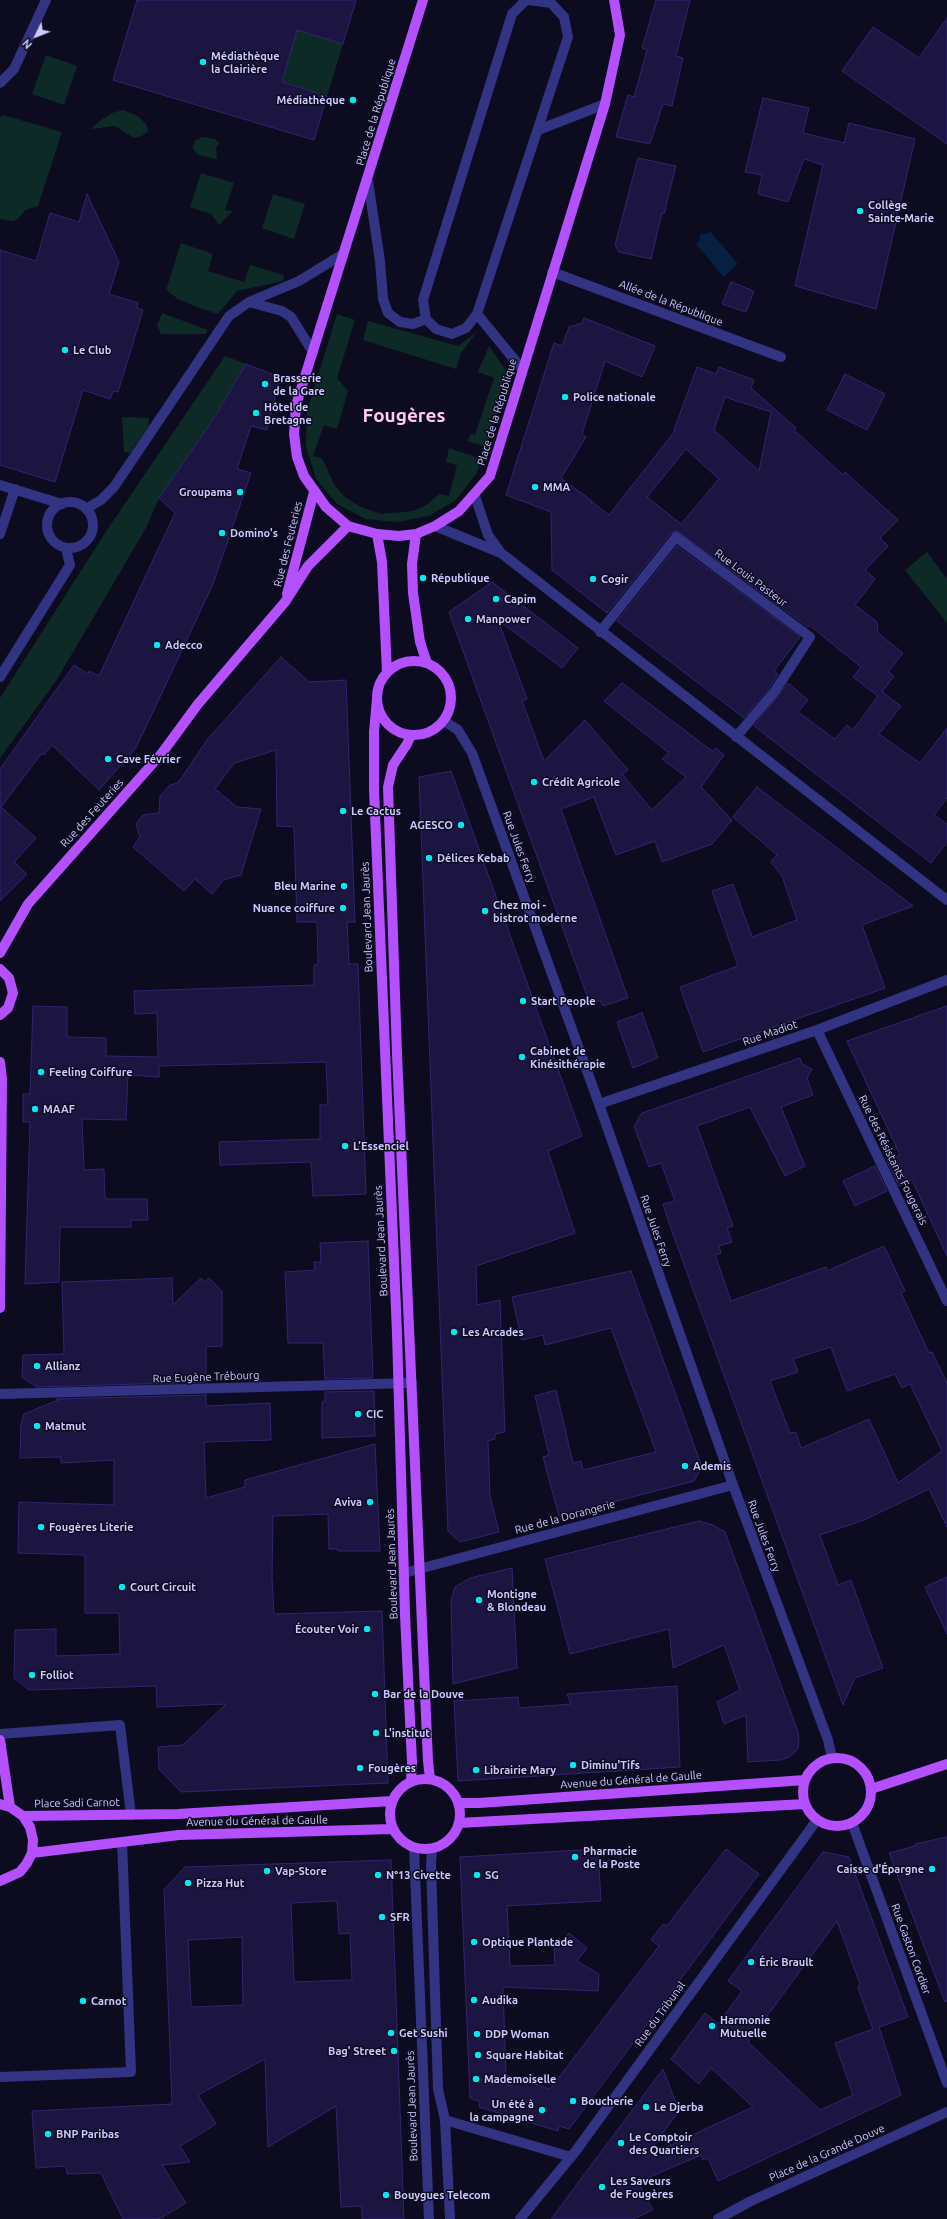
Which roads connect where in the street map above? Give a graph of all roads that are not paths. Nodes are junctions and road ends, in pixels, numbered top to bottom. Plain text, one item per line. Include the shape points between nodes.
1 (46, 0) edge
2 (423, 0) edge
3 (528, 0) edge
4 (614, 0) edge
5 (0, 83) edge
6 (604, 104) junction
7 (538, 130) junction
8 (368, 181) junction
9 (343, 254) junction
10 (552, 272) junction
11 (249, 302) junction
12 (477, 314) junction
13 (426, 319) junction
14 (313, 352) junction
15 (781, 357) dead end
16 (522, 369) junction
17 (0, 485) edge
18 (15, 489) junction
19 (314, 492) junction
20 (475, 496) junction
21 (62, 504) junction
22 (86, 508) junction
23 (348, 526) junction
24 (435, 526) junction
25 (0, 534) edge
26 (377, 534) junction
27 (416, 534) junction
28 (66, 548) junction
29 (501, 553) junction
30 (285, 602) junction
31 (600, 632) junction
32 (426, 663) junction
33 (387, 673) junction
34 (0, 677) edge
35 (377, 699) junction
36 (444, 721) junction
37 (411, 735) junction
38 (736, 737) junction
39 (947, 900) edge
40 (0, 953) edge
41 (0, 968) edge
42 (947, 980) edge
43 (0, 1015) edge
44 (817, 1030) junction
45 (0, 1062) edge
46 (599, 1104) junction
47 (947, 1300) edge
48 (0, 1308) edge
49 (397, 1383) junction
50 (412, 1383) junction
51 (0, 1394) edge
52 (733, 1485) junction
53 (419, 1568) junction
54 (404, 1573) junction
55 (0, 1734) edge
56 (0, 1740) edge
57 (832, 1758) junction
58 (947, 1764) edge
59 (430, 1779) junction
60 (805, 1780) junction
61 (411, 1781) junction
62 (871, 1788) junction
63 (392, 1801) junction
64 (458, 1803) junction
65 (0, 1804) edge
66 (805, 1804) junction
67 (10, 1807) junction
68 (131, 1815) junction
69 (23, 1816) junction
70 (817, 1820) junction
71 (460, 1823) junction
72 (852, 1823) junction
73 (392, 1829) junction
74 (122, 1842) junction
75 (414, 1848) junction
76 (432, 1849) junction
77 (32, 1853) junction
78 (0, 1881) edge
79 (0, 2077) edge
80 (947, 2083) edge
81 (947, 2112) edge
82 (445, 2120) junction
83 (571, 2157) junction
84 (429, 2219) edge
85 (450, 2219) edge
86 (520, 2219) edge
87 (718, 2219) edge

1 - 5 street via 14,69
2 - 8 main road, Place de la République
3 - 7 street via 551,3 564,17 568,37
3 - 13 street via 512,14 423,300
4 - 6 main road, Place de la République via 620,35
6 - 7 street
6 - 10 main road, Place de la République
7 - 12 street
8 - 9 main road, Place de la République
8 - 13 street via 383,299 388,314 400,322 413,324
9 - 11 street via 299,281
9 - 14 main road, Place de la République
10 - 15 street, Allée de la République
10 - 16 main road, Place de la République
11 - 14 street via 282,311 291,317
11 - 22 street via 229,316 114,487 101,500
12 - 13 street via 466,328 452,334 436,329
12 - 16 street
14 - 19 main road, Place de la République via 296,405 294,434 297,457
16 - 20 main road, Place de la République via 490,476
17 - 18 street
18 - 21 street
18 - 25 street
19 - 23 main road, Place de la République via 326,508
19 - 30 main road, Rue des Feuteries
20 - 24 main road, Place de la République via 459,511
20 - 29 street via 488,535
21 - 22 street via 73,502
21 - 28 street via 49,514 47,528 53,541
22 - 28 street via 93,521 90,536 80,546
23 - 26 main road, Place de la République
23 - 30 main road, Rue des Feuteries via 308,566
24 - 27 main road, Place de la République
24 - 29 street
26 - 27 main road, Place de la République
26 - 33 main road via 382,562
27 - 32 main road via 412,564 413,593 417,627
28 - 34 street via 70,564
29 - 31 street
30 - 40 main road, Rue des Feuteries via 198,704 162,753 28,904
31 - 38 street
31 - 38 street, Rue Louis Pasteur via 676,537 810,637 774,691
32 - 33 main road via 405,662
32 - 36 main road via 439,670 448,681 450,709
33 - 35 main road via 380,685
35 - 37 main road via 380,713 388,725 399,732
35 - 49 main road, Boulevard Jean Jaurès via 374,790 398,1333
36 - 37 main road via 435,730
36 - 46 street, Rue Jules Ferry via 458,730 472,753
37 - 50 main road via 408,744 393,765 388,787
38 - 39 street
41 - 43 main road via 9,978 13,993 8,1008
42 - 44 street, Rue Madiot
44 - 46 street, Rue Madiot
44 - 47 street, Rue des Résistants Fougerais
45 - 48 main road
46 - 52 street, Rue Jules Ferry
49 - 50 street, Rue Eugène Trébourg
49 - 51 street, Rue Eugène Trébourg
49 - 54 main road, Boulevard Jean Jaurès
50 - 53 main road
52 - 53 street, Rue de la Dorangerie
52 - 57 street, Rue Jules Ferry via 828,1740
53 - 54 street, Rue de la Dorangerie
53 - 59 main road
54 - 61 main road, Boulevard Jean Jaurès
55 - 68 street via 120,1726
56 - 67 main road
57 - 60 main road via 819,1763
57 - 62 main road via 842,1758 858,1765 869,1780
58 - 62 main road
59 - 61 main road
59 - 64 main road via 448,1787
60 - 64 main road, Avenue du Général de Gaulle
60 - 66 main road
61 - 63 main road via 403,1786
62 - 72 main road via 871,1799 867,1809
63 - 68 main road, Avenue du Général de Gaulle
63 - 73 main road via 389,1811
64 - 71 main road
65 - 67 main road
66 - 70 main road
66 - 71 main road
67 - 69 main road
68 - 69 main road, Place Sadi Carnot
69 - 77 main road via 30,1827
70 - 72 main road via 834,1826
70 - 83 street, Rue du Tribunal
71 - 76 main road via 450,1840
72 - 80 street, Rue Gaston Cordier
73 - 74 main road, Avenue du Général de Gaulle via 179,1835
73 - 75 main road via 405,1844
74 - 77 main road
74 - 79 street via 131,2072
75 - 76 main road
75 - 84 street, Boulevard Jean Jaurès
76 - 82 street via 438,2089
77 - 78 main road via 20,1872
81 - 87 street, Place de la Grande Douve via 751,2201
82 - 83 street
82 - 85 street
83 - 86 street, Rue du Tribunal

